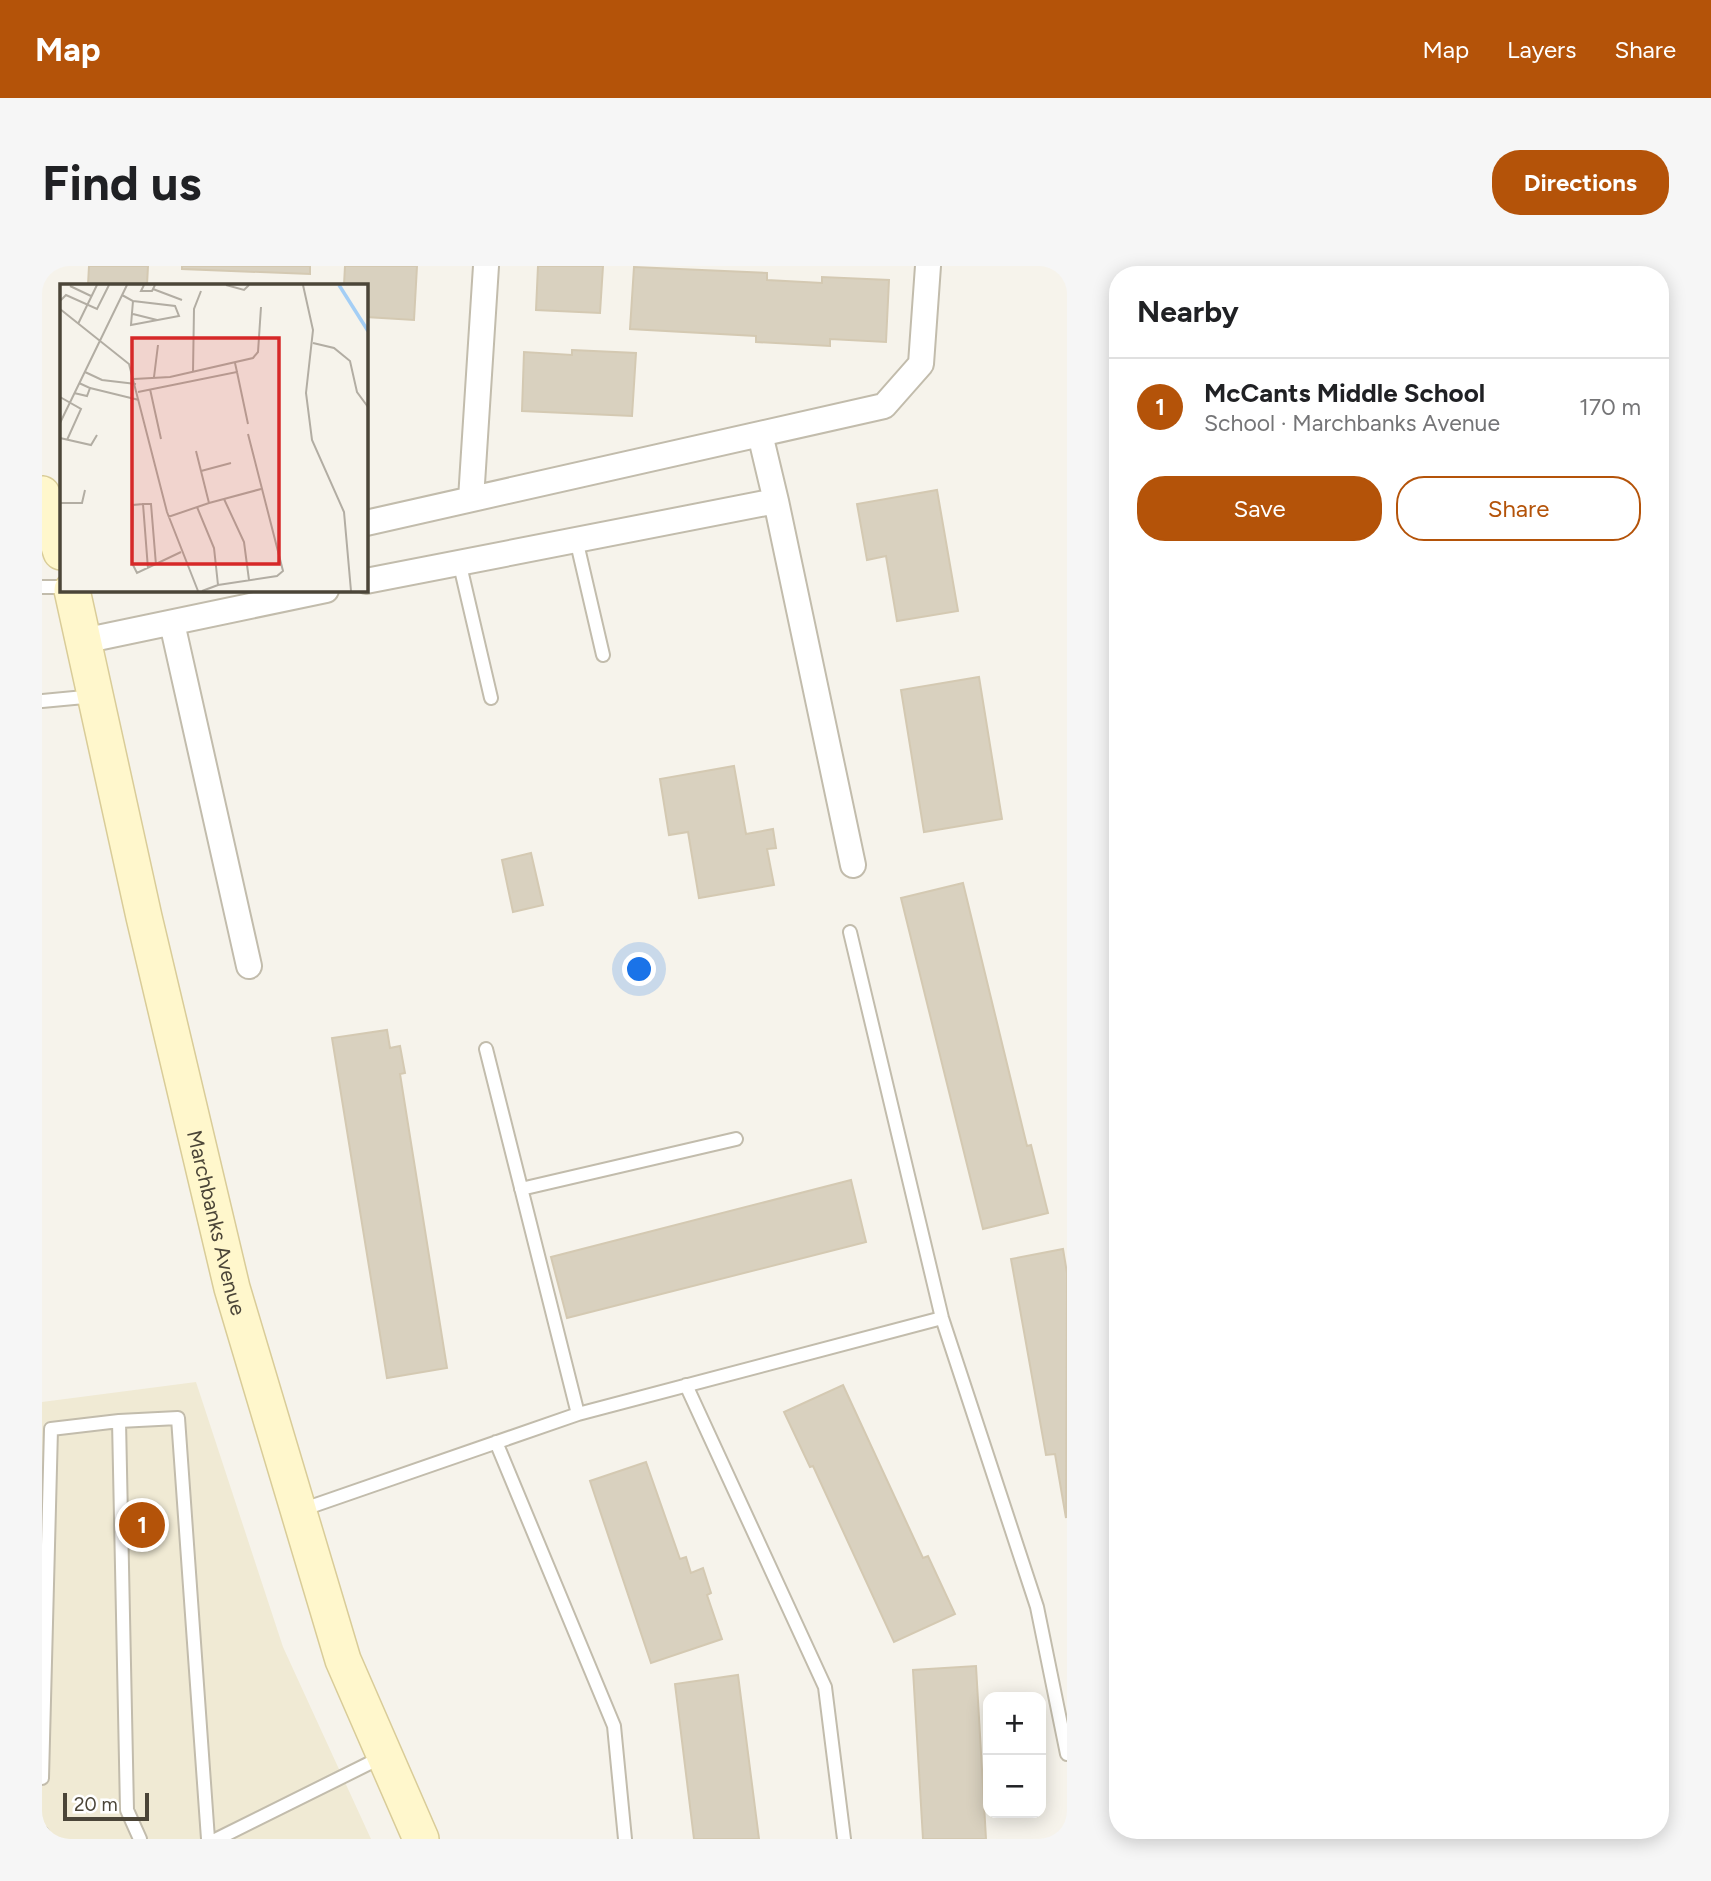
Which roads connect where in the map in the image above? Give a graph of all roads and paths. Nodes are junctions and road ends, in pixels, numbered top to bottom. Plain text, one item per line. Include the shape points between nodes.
1 (486, 266) edge
2 (928, 266) edge
3 (760, 434) junction
4 (42, 494) edge
5 (471, 499) junction
6 (776, 501) junction
7 (368, 523) edge
8 (576, 539) junction
9 (60, 547) edge
10 (459, 561) junction
11 (368, 581) edge
12 (42, 587) edge
13 (60, 587) edge
14 (72, 592) edge
15 (317, 592) edge
16 (172, 623) junction
17 (83, 641) junction
18 (603, 655) dead end
19 (95, 696) junction
20 (491, 698) dead end
21 (42, 701) edge
22 (853, 865) dead end
23 (850, 932) dead end
24 (249, 966) dead end
25 (486, 1049) dead end
26 (736, 1139) dead end
27 (521, 1189) junction
28 (942, 1318) junction
29 (686, 1385) junction
30 (578, 1414) junction
31 (119, 1421) junction
32 (496, 1442) junction
33 (298, 1512) junction
34 (1067, 1754) edge
35 (385, 1756) junction
36 (42, 1778) edge
37 (42, 1833) edge
38 (45, 1839) edge
39 (140, 1839) edge
40 (208, 1839) edge
41 (217, 1839) edge
42 (421, 1839) edge
43 (625, 1839) edge
44 (844, 1839) edge

1 - 5 street
2 - 3 street via 921,364 884,405
3 - 5 street
3 - 6 street
4 - 9 street
5 - 7 street
6 - 8 street
6 - 22 street
8 - 10 street
8 - 18 lane
10 - 11 street
10 - 20 lane
12 - 13 lane
14 - 17 street, Marchbanks Avenue
15 - 16 street
16 - 17 street
16 - 24 street
17 - 19 street, Marchbanks Avenue
19 - 21 lane
19 - 33 street, Marchbanks Avenue via 232,1288
23 - 28 lane
25 - 27 lane
26 - 27 lane
27 - 30 lane
28 - 29 lane
28 - 34 lane via 1037,1607
29 - 30 lane
29 - 44 lane via 825,1687
30 - 32 lane
31 - 36 lane via 51,1429
31 - 39 lane via 127,1810
31 - 40 lane via 178,1418
32 - 33 lane
32 - 43 lane via 614,1726
33 - 35 street, Marchbanks Avenue via 343,1660
35 - 41 lane
35 - 42 street, Marchbanks Avenue
37 - 38 lane

